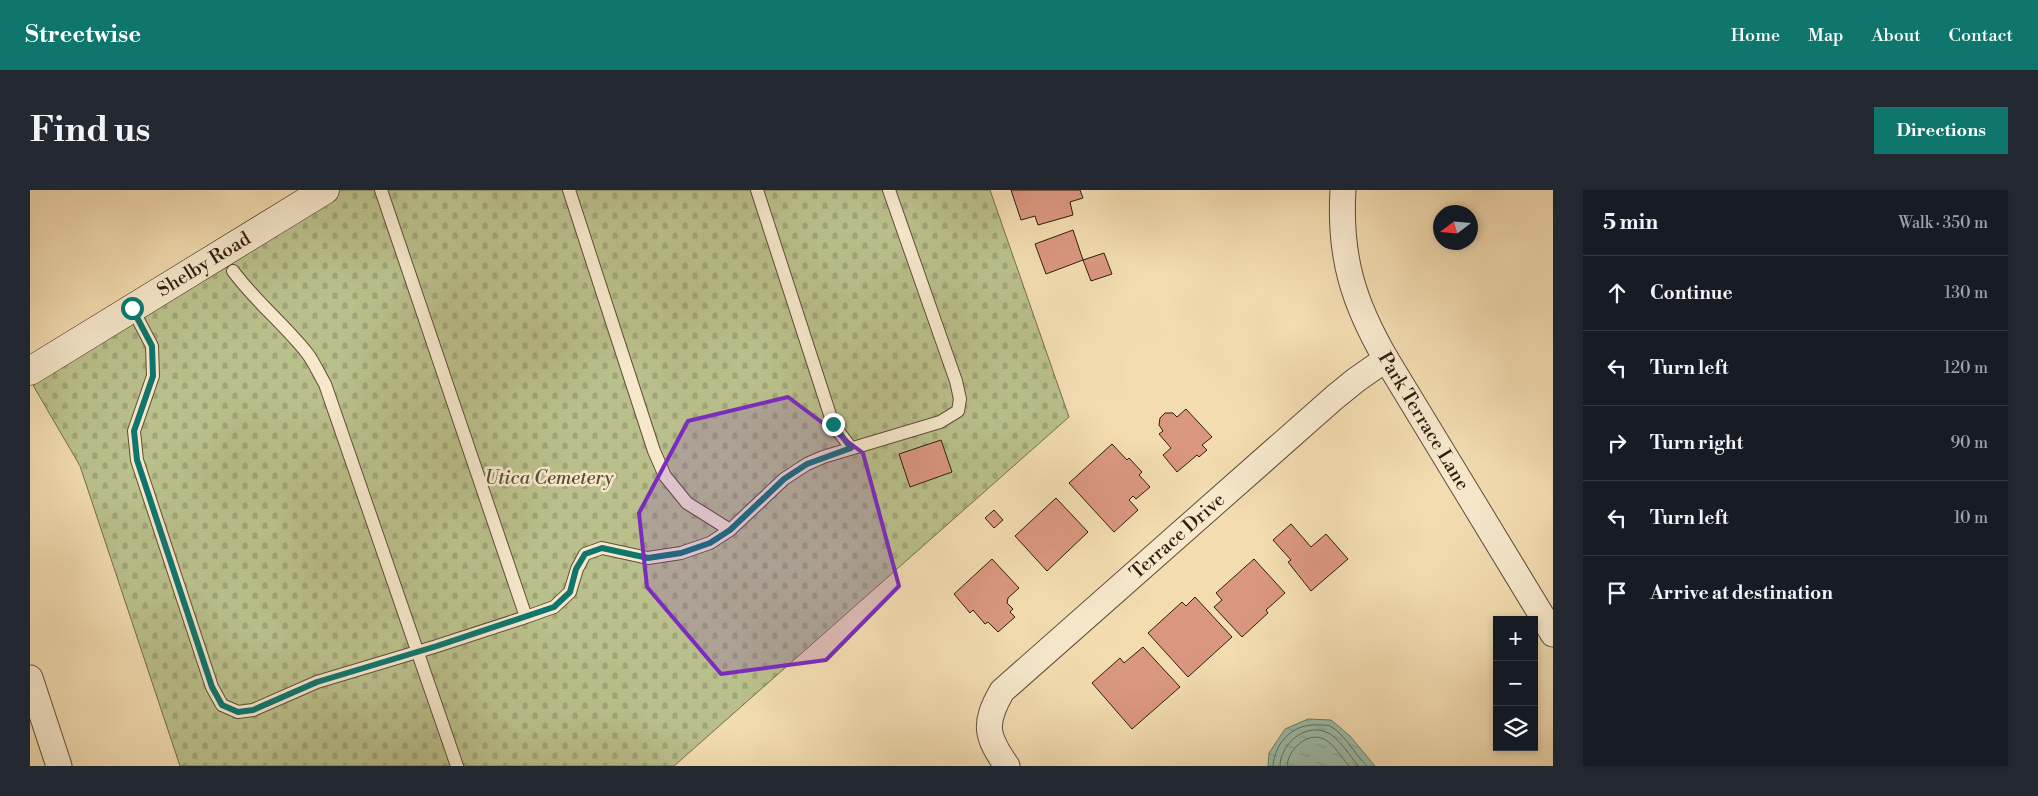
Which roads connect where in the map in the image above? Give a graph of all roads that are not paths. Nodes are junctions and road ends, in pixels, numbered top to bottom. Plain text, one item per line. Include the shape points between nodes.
1 (325, 190) edge
2 (380, 190) edge
3 (569, 190) edge
4 (758, 190) edge
5 (889, 190) edge
6 (1343, 190) edge
7 (233, 271) dead end
8 (132, 308) junction
9 (1386, 358) junction
10 (30, 370) edge
11 (851, 448) junction
12 (730, 530) junction
13 (526, 617) junction
14 (1553, 634) edge
15 (418, 652) junction
16 (30, 678) edge
17 (59, 766) edge
18 (456, 766) edge
19 (1007, 766) edge

1 - 8 street, Shelby Road
2 - 13 lane
3 - 12 lane via 665,476 687,503
4 - 11 lane via 833,424
5 - 11 lane via 960,399 958,411 940,422
6 - 9 street, Park Terrace Lane via 1342,230 1349,274 1365,318
7 - 15 lane via 248,292 308,354 325,384
8 - 10 street, Shelby Road
8 - 15 lane via 152,346 153,376 134,431 137,460 212,687 222,705 238,712 253,710 317,682
9 - 14 street, Park Terrace Lane
9 - 19 street, Terrace Drive via 1336,397 1002,691 993,707 988,727 993,746
11 - 12 lane via 807,464 784,479
12 - 13 lane via 710,543 681,553 648,558 602,548 585,554 576,569 570,592 554,607
13 - 15 lane
15 - 18 lane
16 - 17 street

